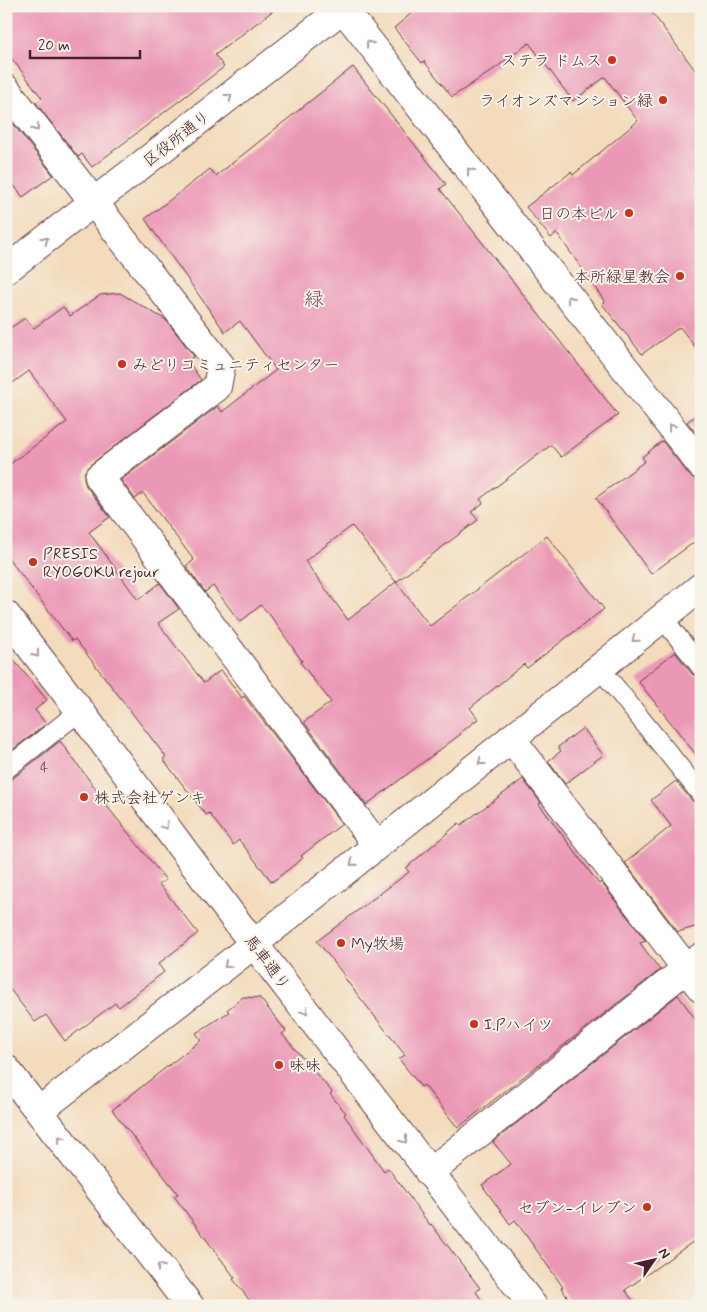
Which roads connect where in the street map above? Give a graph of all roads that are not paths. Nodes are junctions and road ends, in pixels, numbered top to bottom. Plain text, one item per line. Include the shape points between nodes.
1 (343, 7) edge
2 (6, 90) edge
3 (94, 202) junction
4 (6, 270) edge
5 (701, 465) edge
6 (701, 587) edge
7 (6, 615) edge
8 (662, 617) junction
9 (600, 667) junction
10 (701, 667) edge
11 (80, 711) junction
12 (511, 738) junction
13 (6, 769) edge
14 (701, 794) edge
15 (376, 844) junction
16 (253, 942) junction
17 (696, 971) edge
18 (6, 1068) edge
19 (39, 1111) junction
20 (429, 1172) junction
21 (190, 1306) edge
22 (532, 1306) edge

3 -> 1 street, 区役所通り
5 -> 1 street
2 -> 3 street
4 -> 3 street, 区役所通り
3 - 15 street via 221,366 217,387 99,477
6 - 8 street
7 -> 11 street, 馬車通り
8 -> 9 street
8 - 10 lane
9 - 12 street
9 - 14 lane
11 - 13 lane
11 -> 16 street, 馬車通り
12 -> 15 street
12 - 17 street
15 -> 16 street
16 -> 19 street
16 -> 20 street, 馬車通り
17 - 20 street
18 - 19 street
21 -> 19 street
20 - 22 street, 馬車通り

